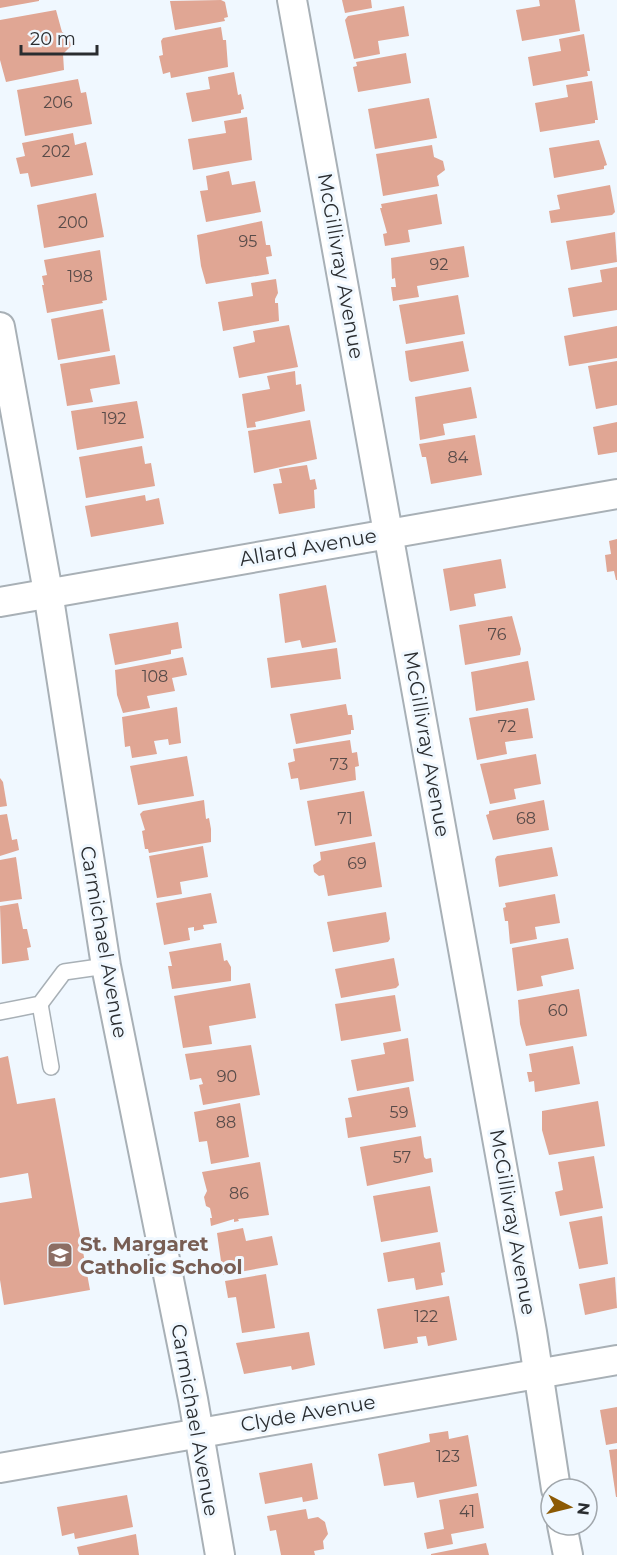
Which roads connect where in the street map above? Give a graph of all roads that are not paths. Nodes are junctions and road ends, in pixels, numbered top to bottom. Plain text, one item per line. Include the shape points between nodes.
1 (292, 0) edge
2 (0, 327) edge
3 (617, 494) edge
4 (390, 533) junction
5 (48, 592) junction
6 (0, 602) edge
7 (106, 966) junction
8 (40, 1004) junction
9 (0, 1012) edge
10 (51, 1067) dead end
11 (617, 1360) edge
12 (538, 1373) junction
13 (199, 1432) junction
14 (0, 1468) edge
15 (554, 1477) edge
16 (564, 1537) edge
17 (220, 1555) edge
18 (568, 1555) edge

1 - 4 street, McGillivray Avenue
2 - 5 street, Carmichael Avenue
3 - 4 street, Allard Avenue
4 - 5 street, Allard Avenue
4 - 12 street, McGillivray Avenue
5 - 6 street, Allard Avenue
5 - 7 street, Carmichael Avenue
7 - 8 lane via 64,972
7 - 13 street, Carmichael Avenue
8 - 9 lane
8 - 10 lane
11 - 12 street, Clyde Avenue
12 - 13 street, Clyde Avenue
12 - 15 street, McGillivray Avenue
13 - 14 street, Clyde Avenue
13 - 17 street, Carmichael Avenue
16 - 18 street

